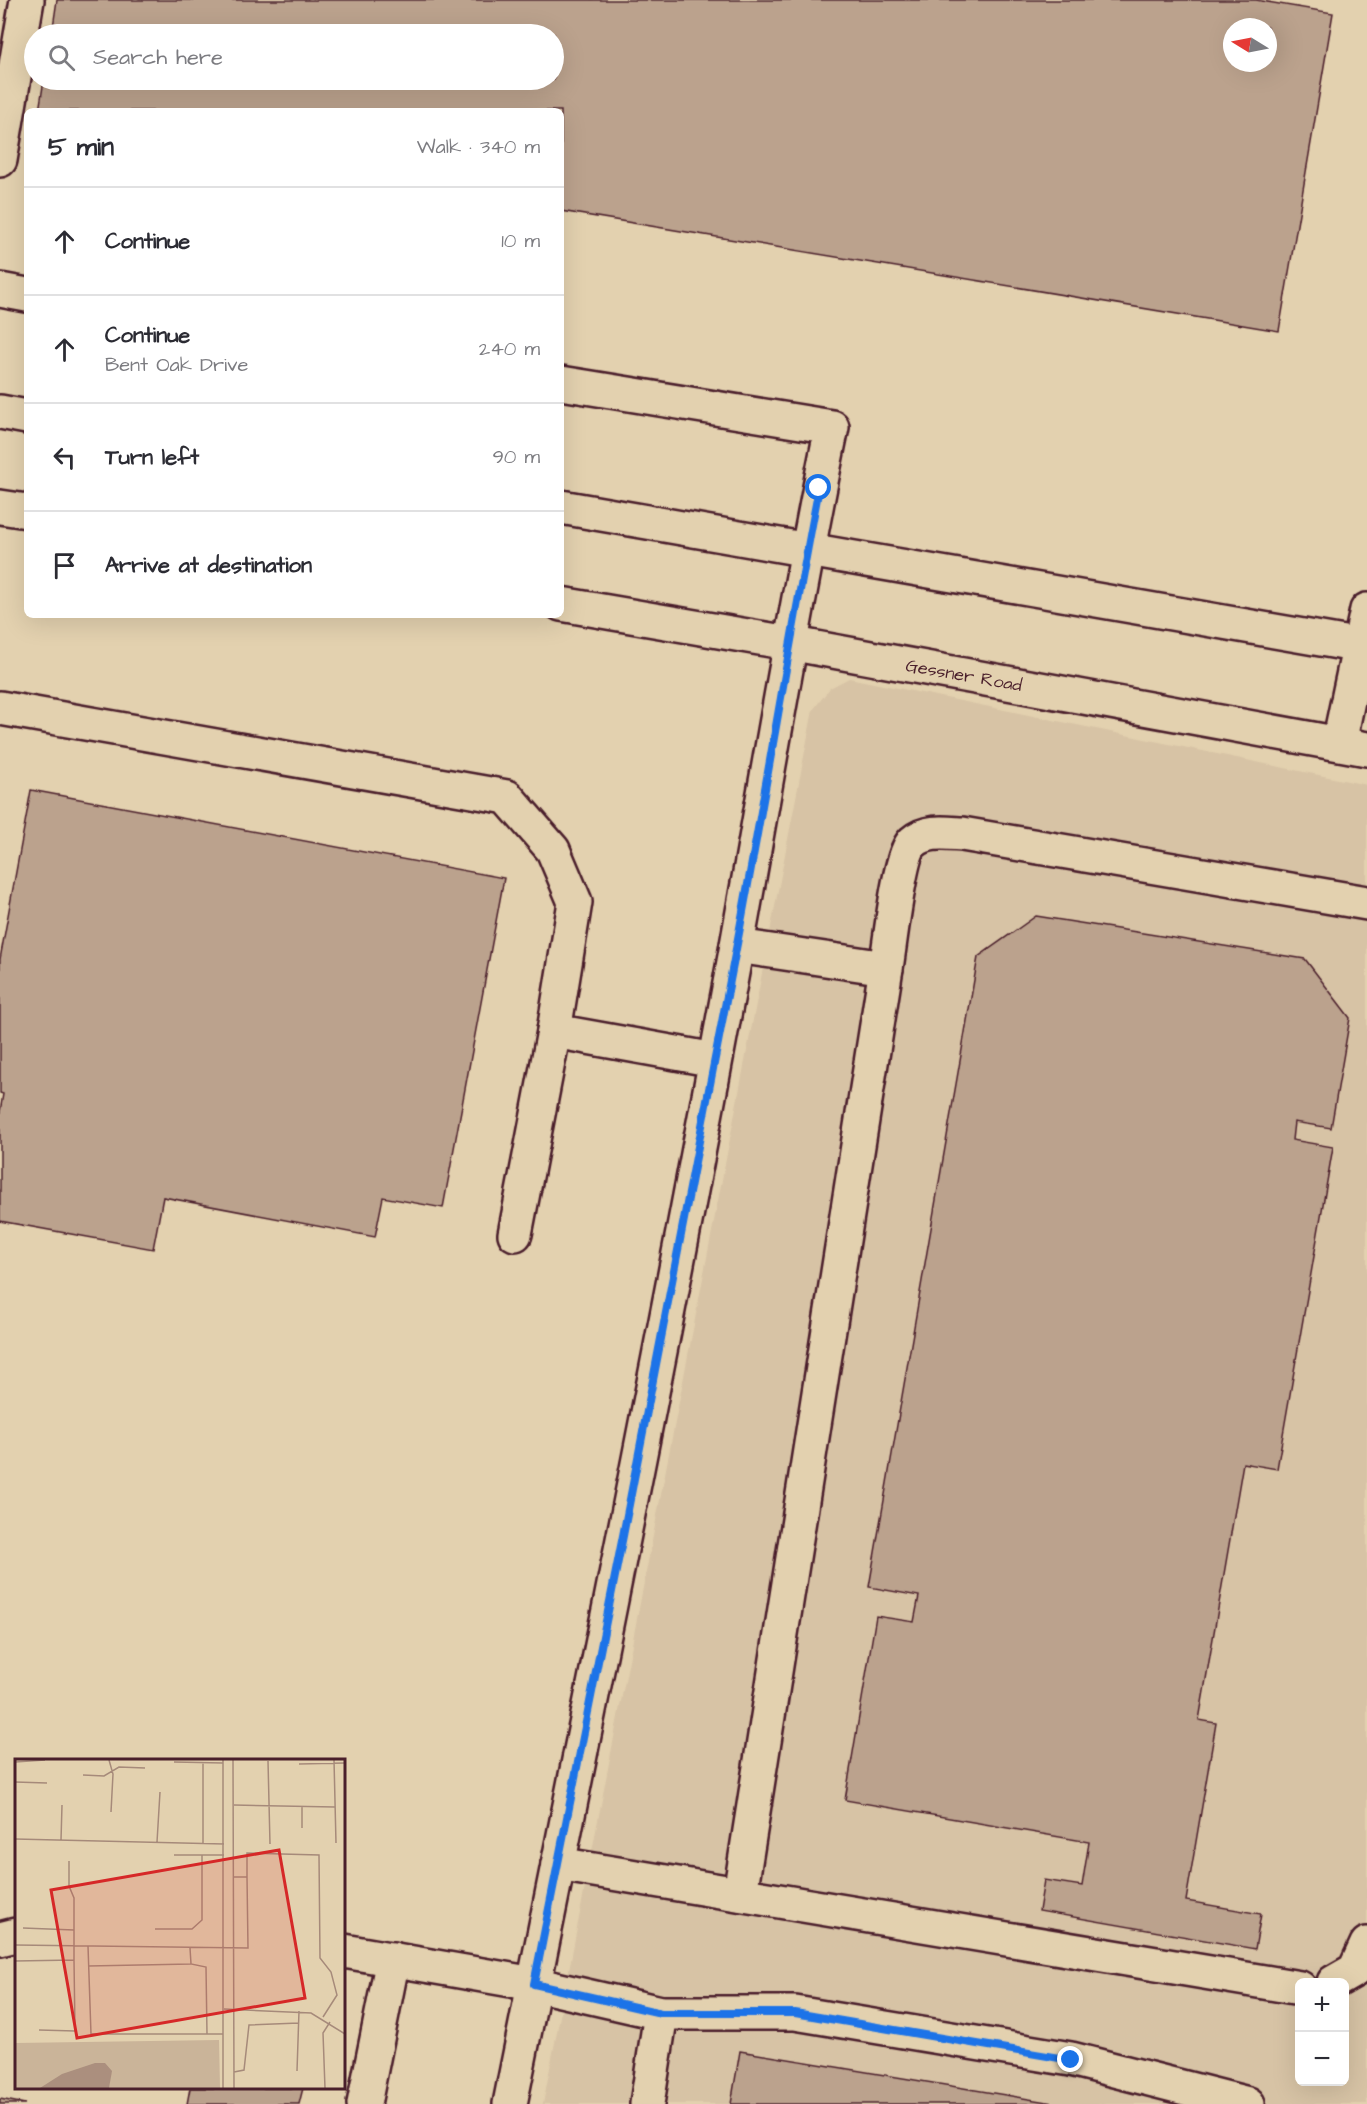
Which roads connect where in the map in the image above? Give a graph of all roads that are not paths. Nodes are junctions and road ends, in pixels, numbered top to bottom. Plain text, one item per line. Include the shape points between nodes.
1 (27, 0) edge
2 (0, 160) edge
3 (0, 290) edge
4 (24, 294) edge
5 (564, 383) edge
6 (0, 412) edge
7 (24, 416) edge
8 (0, 507) edge
9 (564, 508) edge
10 (24, 511) edge
11 (807, 549) junction
12 (564, 605) edge
13 (1367, 610) edge
14 (789, 643) junction
15 (1363, 647) edge
16 (0, 708) edge
17 (1353, 746) edge
18 (1367, 903) edge
19 (737, 946) junction
20 (886, 969) junction
21 (554, 1031) junction
22 (715, 1060) junction
23 (515, 1234) dead end
24 (558, 1864) junction
25 (740, 1894) junction
26 (15, 1935) edge
27 (0, 1939) edge
28 (1367, 1944) edge
29 (345, 1951) edge
30 (393, 1959) junction
31 (1342, 1978) edge
32 (534, 1984) junction
33 (1295, 1987) edge
34 (661, 2013) junction
35 (364, 2104) edge
36 (510, 2104) edge
37 (647, 2104) edge
38 (1248, 2104) edge

1 - 2 street
3 - 4 street
5 - 11 street via 832,427
6 - 7 street
8 - 10 street
9 - 11 street
11 - 14 street
11 - 15 street
12 - 14 street, Gessner Road
13 - 15 street
14 - 17 street, Gessner Road
14 - 19 street
15 - 17 street
16 - 21 street via 507,797 554,850 575,902
18 - 20 street via 962,834 932,833 912,843 904,862
19 - 20 street
19 - 22 street
20 - 25 street
21 - 22 street
21 - 23 street
22 - 24 street
24 - 25 street
24 - 32 street
25 - 33 street
26 - 27 street
28 - 31 street via 1355,1970
29 - 30 street
30 - 32 street
30 - 35 street
32 - 34 street
32 - 36 street
34 - 37 street
34 - 38 street via 795,2013 1071,2060

